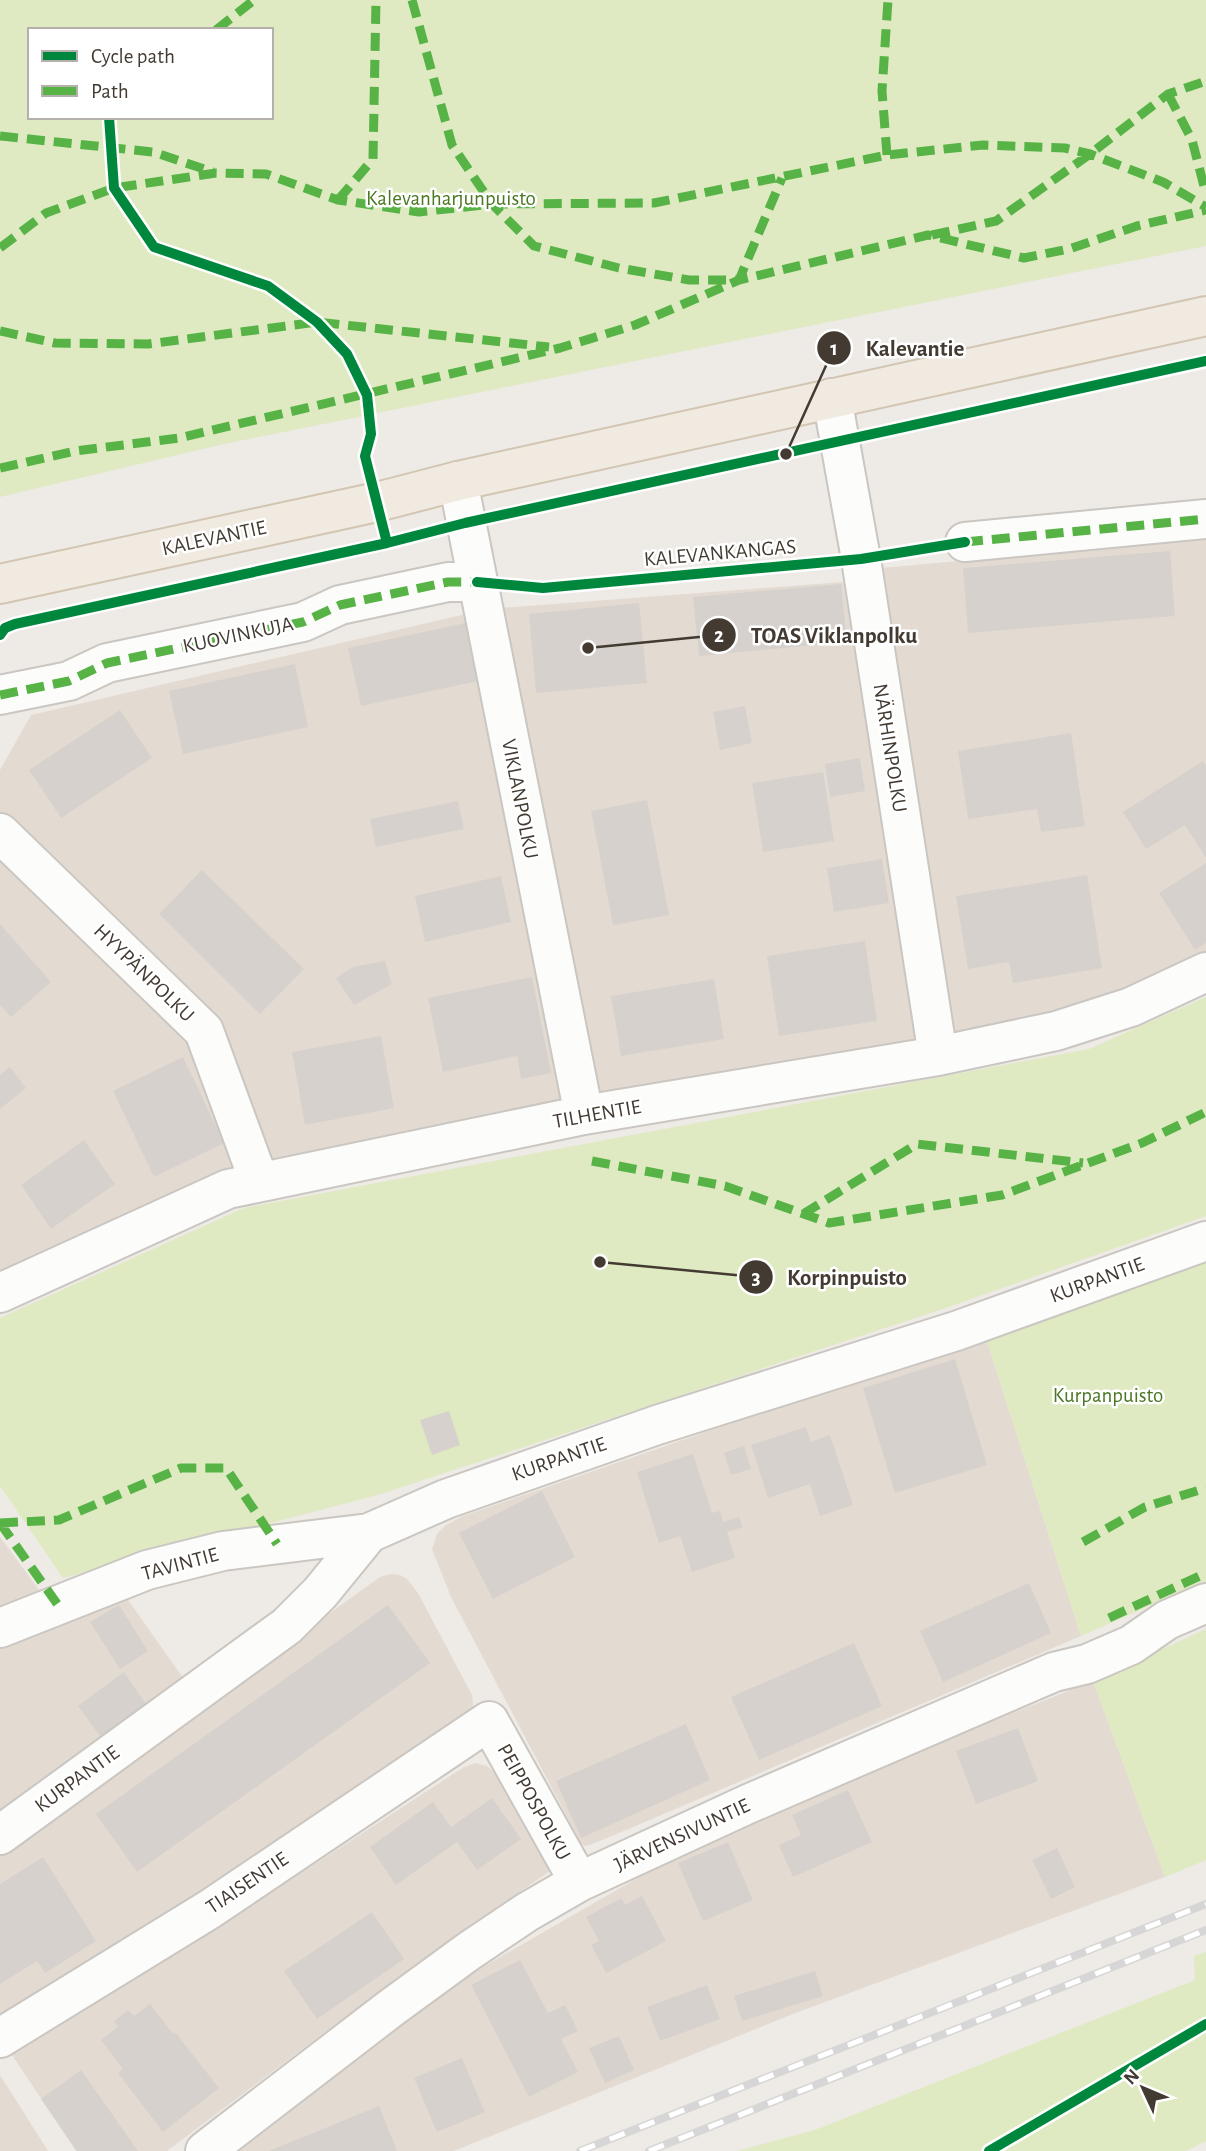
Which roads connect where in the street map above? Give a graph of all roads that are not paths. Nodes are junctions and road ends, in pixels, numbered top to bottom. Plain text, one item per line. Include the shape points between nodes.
1 (1206, 316) edge
2 (832, 398) junction
3 (458, 481) junction
4 (1206, 519) edge
5 (965, 542) dead end
6 (477, 582) junction
7 (0, 584) edge
8 (0, 695) edge
9 (0, 833) edge
10 (1206, 972) edge
11 (938, 1056) junction
12 (584, 1115) junction
13 (259, 1181) junction
14 (1206, 1241) edge
15 (0, 1293) edge
16 (369, 1533) junction
17 (1206, 1603) edge
18 (0, 1628) edge
19 (489, 1721) joint
20 (0, 1835) edge
21 (579, 1882) junction
22 (0, 2038) edge
23 (205, 2151) edge

1 - 2 main road, KALEVANTIE
2 - 3 main road, KALEVANTIE
2 - 11 street, NÄRHINPOLKU
3 - 6 street, VIKLANPOLKU
3 - 7 main road, KALEVANTIE
4 - 5 street
6 - 8 street, KUOVINKUJA via 447,582 340,605 303,622 107,663 69,681
6 - 12 street, VIKLANPOLKU
9 - 13 street, HYYPÄNPOLKU via 204,1031
10 - 11 street, TILHENTIE via 1131,1007 1056,1031
11 - 12 street, TILHENTIE
12 - 13 street, TILHENTIE
13 - 15 street, TILHENTIE via 228,1189
14 - 16 street, KURPANTIE via 956,1331 657,1425 458,1494
16 - 18 street, TAVINTIE via 223,1551 147,1570
16 - 20 street, KURPANTIE via 287,1626
17 - 21 street, JÄRVENSIVUNTIE via 1102,1658 1028,1683
19 - 21 street, PEIPPOSPOLKU
19 - 22 street, TIAISENTIE via 210,1909
21 - 23 street, JÄRVENSIVUNTIE via 469,1951

